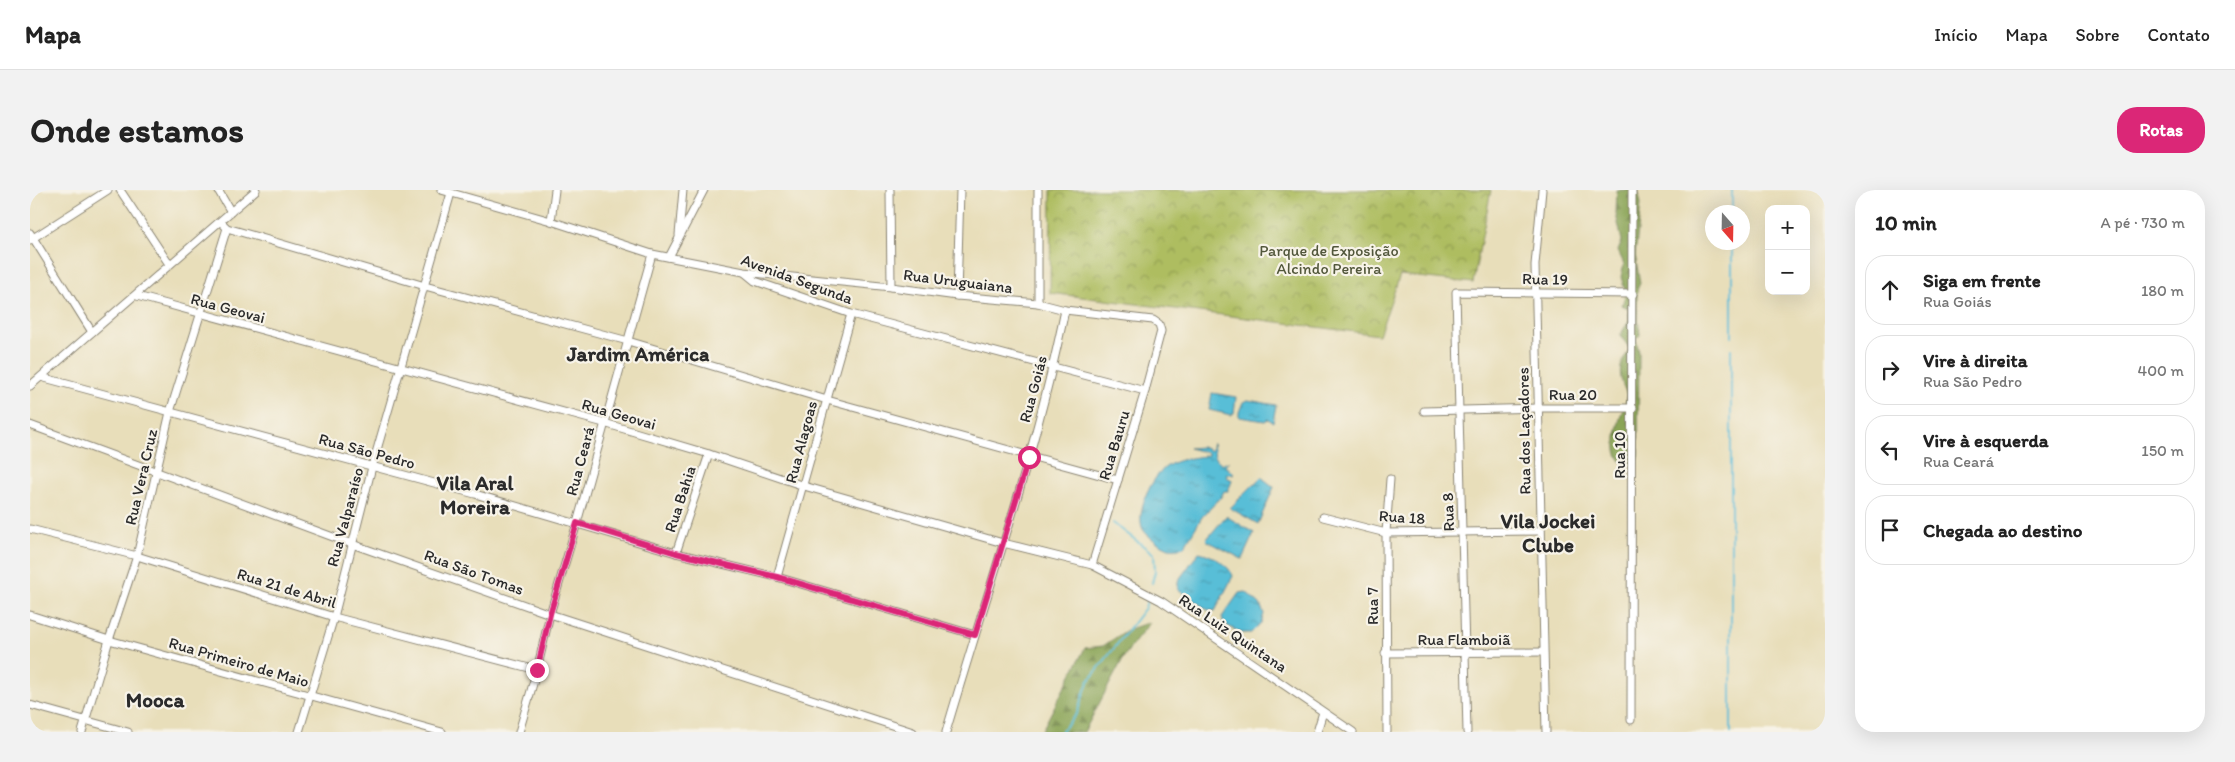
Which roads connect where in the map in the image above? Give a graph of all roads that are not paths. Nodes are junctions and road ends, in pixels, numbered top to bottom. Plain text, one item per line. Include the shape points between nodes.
1 (108, 190) edge
2 (120, 190) edge
3 (218, 190) edge
4 (256, 190) edge
5 (441, 190) edge
6 (555, 190) edge
7 (683, 190) edge
8 (704, 190) edge
9 (890, 190) edge
10 (960, 190) edge
11 (1038, 190) edge
12 (1542, 190) edge
13 (1632, 190) edge
14 (451, 193) junction
15 (231, 212) junction
16 (551, 221) junction
17 (221, 222) junction
18 (227, 228) junction
19 (31, 237) edge
20 (679, 237) junction
21 (652, 254) junction
22 (669, 257) junction
23 (169, 264) junction
24 (744, 272) junction
25 (425, 286) junction
26 (891, 287) junction
27 (1456, 292) joint
28 (1536, 293) junction
29 (1633, 294) junction
30 (137, 296) junction
31 (957, 296) junction
32 (1038, 303) junction
33 (1065, 310) junction
34 (199, 314) junction
35 (851, 314) junction
36 (1161, 331) joint
37 (92, 332) junction
38 (628, 341) junction
39 (1054, 366) junction
40 (402, 367) junction
41 (41, 377) junction
42 (30, 386) edge
43 (1145, 391) junction
44 (827, 400) junction
45 (1538, 408) junction
46 (1633, 408) junction
47 (1459, 410) junction
48 (1424, 411) dead end
49 (170, 412) junction
50 (604, 423) junction
51 (30, 425) edge
52 (709, 454) junction
53 (1029, 457) junction
54 (372, 467) junction
55 (156, 471) junction
56 (1390, 479) dead end
57 (1118, 480) junction
58 (804, 486) junction
59 (1323, 517) dead end
60 (577, 523) junction
61 (30, 530) edge
62 (1540, 531) junction
63 (1386, 533) junction
64 (1462, 533) junction
65 (1003, 543) junction
66 (352, 544) junction
67 (676, 553) junction
68 (137, 556) junction
69 (1092, 565) junction
70 (777, 577) junction
71 (550, 614) junction
72 (30, 615) edge
73 (334, 617) junction
74 (975, 635) junction
75 (109, 640) junction
76 (1543, 652) junction
77 (1385, 653) junction
78 (1465, 653) junction
79 (537, 670) junction
80 (309, 696) junction
81 (30, 705) edge
82 (1323, 712) junction
83 (1631, 720) dead end
84 (86, 721) junction
85 (82, 732) edge
86 (128, 732) edge
87 (300, 732) edge
88 (442, 732) edge
89 (519, 732) edge
90 (913, 732) edge
91 (946, 732) edge
92 (1317, 732) edge
93 (1353, 732) edge
94 (1387, 732) edge
95 (1467, 732) edge
96 (1546, 732) edge

1 - 19 street
2 - 23 street
3 - 15 street
4 - 15 street
5 - 14 street, Avenida Segunda
6 - 16 street
7 - 20 street
8 - 20 street
9 - 26 street
10 - 31 street
11 - 32 street
12 - 28 street, Rua dos Laçadores via 1535,264
13 - 29 street, Rua 10
14 - 16 street, Avenida Segunda
14 - 25 street, Rua Valparaíso
15 - 17 street
16 - 21 street, Avenida Segunda
17 - 18 street
17 - 23 street
18 - 25 street
18 - 34 street, Rua Vera Cruz
19 - 37 street
20 - 22 street
21 - 22 street, Avenida Segunda
21 - 38 street, Rua Ceará
22 - 24 street, Avenida Segunda
23 - 30 street
24 - 26 street, Rua Uruguaiana
24 - 35 street, Avenida Segunda via 755,281
25 - 38 street
25 - 40 street, Rua Valparaíso
26 - 31 street, Rua Uruguaiana
27 - 28 street, Rua 19
27 - 47 street, Rua 8
28 - 29 street, Rua 19
28 - 45 street, Rua dos Laçadores
29 - 46 street, Rua 10
30 - 34 street, Rua Geovai
30 - 37 street
31 - 32 street, Rua Uruguaiana
32 - 33 street, Rua Uruguaiana
33 - 36 street, Rua Uruguaiana via 1153,320
33 - 39 street, Rua Goiás
34 - 40 street, Rua Geovai
34 - 49 street, Rua Vera Cruz
35 - 39 street, Avenida Segunda
35 - 44 street, Rua Alagoas
36 - 43 street, Rua Bauru
37 - 41 street
38 - 44 street
38 - 50 street, Rua Ceará
39 - 43 street, Avenida Segunda
39 - 53 street, Rua Goiás
40 - 50 street, Rua Geovai
40 - 54 street, Rua Valparaíso
41 - 42 street
41 - 49 street, Rua São Pedro
43 - 57 street, Rua Bauru
44 - 53 street
44 - 58 street, Rua Alagoas
45 - 46 street, Rua 20
45 - 47 street, Rua 20
45 - 62 street, Rua dos Laçadores
46 - 83 street, Rua 10
47 - 48 street, Rua 20
47 - 64 street, Rua 8
49 - 54 street, Rua São Pedro
49 - 55 street, Rua Vera Cruz
50 - 52 street, Rua Geovai
50 - 60 street, Rua Ceará
51 - 55 street, Rua São Tomas
52 - 58 street, Rua Geovai
52 - 67 street, Rua Bahia
53 - 57 street
53 - 65 street, Rua Goiás
54 - 60 street, Rua São Pedro
54 - 66 street, Rua Valparaíso
55 - 66 street, Rua São Tomas
55 - 68 street, Rua Vera Cruz
56 - 63 street, Rua 7
57 - 69 street, Rua Bauru
58 - 65 street, Rua Geovai
58 - 70 street, Rua Alagoas
59 - 63 street, Rua 18
60 - 67 street, Rua São Pedro
60 - 71 street, Rua Ceará
61 - 68 street, Rua 21 de Abril
62 - 64 street, Rua 18
62 - 76 street, Rua dos Laçadores
63 - 64 street, Rua 18
63 - 77 street, Rua 7
64 - 78 street, Rua 8
65 - 69 street, Rua Geovai
65 - 74 street, Rua Goiás
66 - 71 street, Rua São Tomas
66 - 73 street, Rua Valparaíso
67 - 70 street, Rua São Pedro
68 - 73 street, Rua 21 de Abril
68 - 75 street, Rua Vera Cruz
69 - 82 street, Rua Luiz Quintana via 1161,600
70 - 74 street, Rua São Pedro
71 - 79 street, Rua Ceará
71 - 90 street, Rua São Tomas
72 - 75 street, Rua Primeiro de Maio
73 - 79 street, Rua 21 de Abril
73 - 80 street, Rua Valparaíso
74 - 91 street, Rua Goiás
75 - 80 street, Rua Primeiro de Maio
75 - 84 street, Rua Vera Cruz
76 - 78 street, Rua Flamboiã
76 - 96 street, Rua dos Laçadores
77 - 78 street, Rua Flamboiã
77 - 94 street, Rua 7
78 - 95 street, Rua 8
79 - 89 street, Rua Ceará
80 - 87 street, Rua Valparaíso
80 - 88 street, Rua Primeiro de Maio
81 - 84 street
82 - 92 street
82 - 93 street, Rua Luiz Quintana
84 - 85 street, Rua Vera Cruz
84 - 86 street

